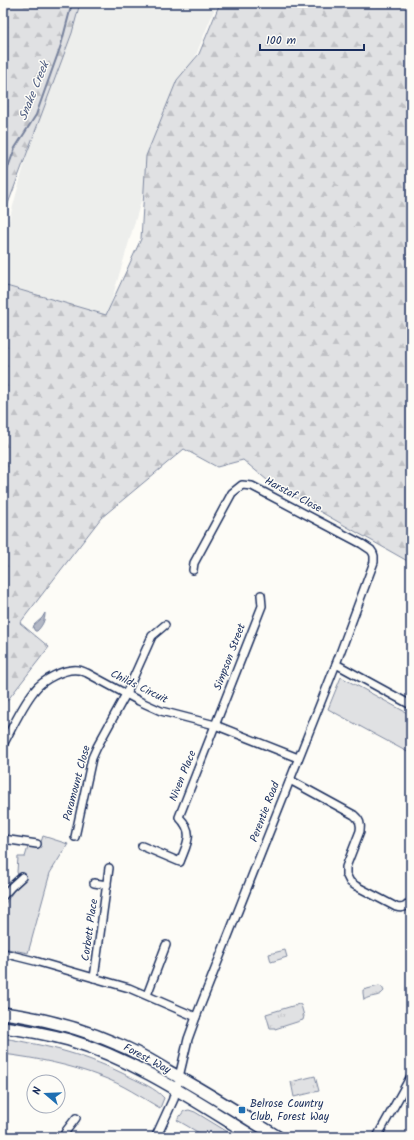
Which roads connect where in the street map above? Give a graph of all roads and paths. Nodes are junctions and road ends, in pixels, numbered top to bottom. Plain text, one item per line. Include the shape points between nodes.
1 (374, 556) joint
2 (193, 570) dead end
3 (261, 595) dead end
4 (165, 624) dead end
5 (336, 664) junction
6 (126, 694) junction
7 (411, 705) edge
8 (215, 725) junction
9 (3, 745) edge
10 (298, 758) junction
11 (290, 780) junction
12 (75, 837) dead end
13 (3, 839) edge
14 (37, 844) dead end
15 (142, 846) dead end
16 (109, 868) dead end
17 (22, 877) dead end
18 (94, 883) dead end
19 (107, 885) junction
20 (3, 896) edge
21 (411, 901) edge
22 (166, 945) dead end
23 (3, 953) edge
24 (94, 978) junction
25 (147, 995) junction
26 (3, 1013) edge
27 (196, 1017) junction
28 (3, 1027) edge
29 (411, 1076) edge
30 (179, 1077) junction
31 (176, 1090) junction
32 (76, 1118) dead end
33 (63, 1137) edge
34 (156, 1137) edge
35 (254, 1137) edge
36 (278, 1137) edge
37 (377, 1137) edge

1 - 2 street, Harstaf Close via 371,550 352,538 252,486 242,484 232,493 194,563
1 - 5 street, Perentie Road
3 - 8 street, Simpson Street via 262,606
4 - 6 street, Paramount Close via 152,636
5 - 7 street
5 - 10 street, Perentie Road
6 - 8 street, Childs Circuit via 161,711
6 - 9 street, Childs Circuit via 87,673 67,670 44,682 35,690
6 - 12 street, Paramount Close via 92,758
8 - 10 street, Childs Circuit
8 - 15 street, Niven Place via 179,817 185,824 189,839 180,862
10 - 11 street, Perentie Road
11 - 21 street via 359,818 360,831 346,867 350,882 401,909
11 - 27 street, Perentie Road
13 - 14 street
16 - 19 street, Corbett Place
17 - 20 street
18 - 19 street, Corbett Place
19 - 24 street, Corbett Place
22 - 25 street
23 - 24 street
24 - 25 street
25 - 27 street
26 - 30 main road, Forest Way via 44,1020 94,1035 129,1049
27 - 30 street, Perentie Road
28 - 31 main road, Forest Way via 81,1044 121,1060
29 - 37 street
30 - 31 street
30 - 36 main road, Forest Way
31 - 34 street
31 - 35 main road, Forest Way
32 - 33 street

